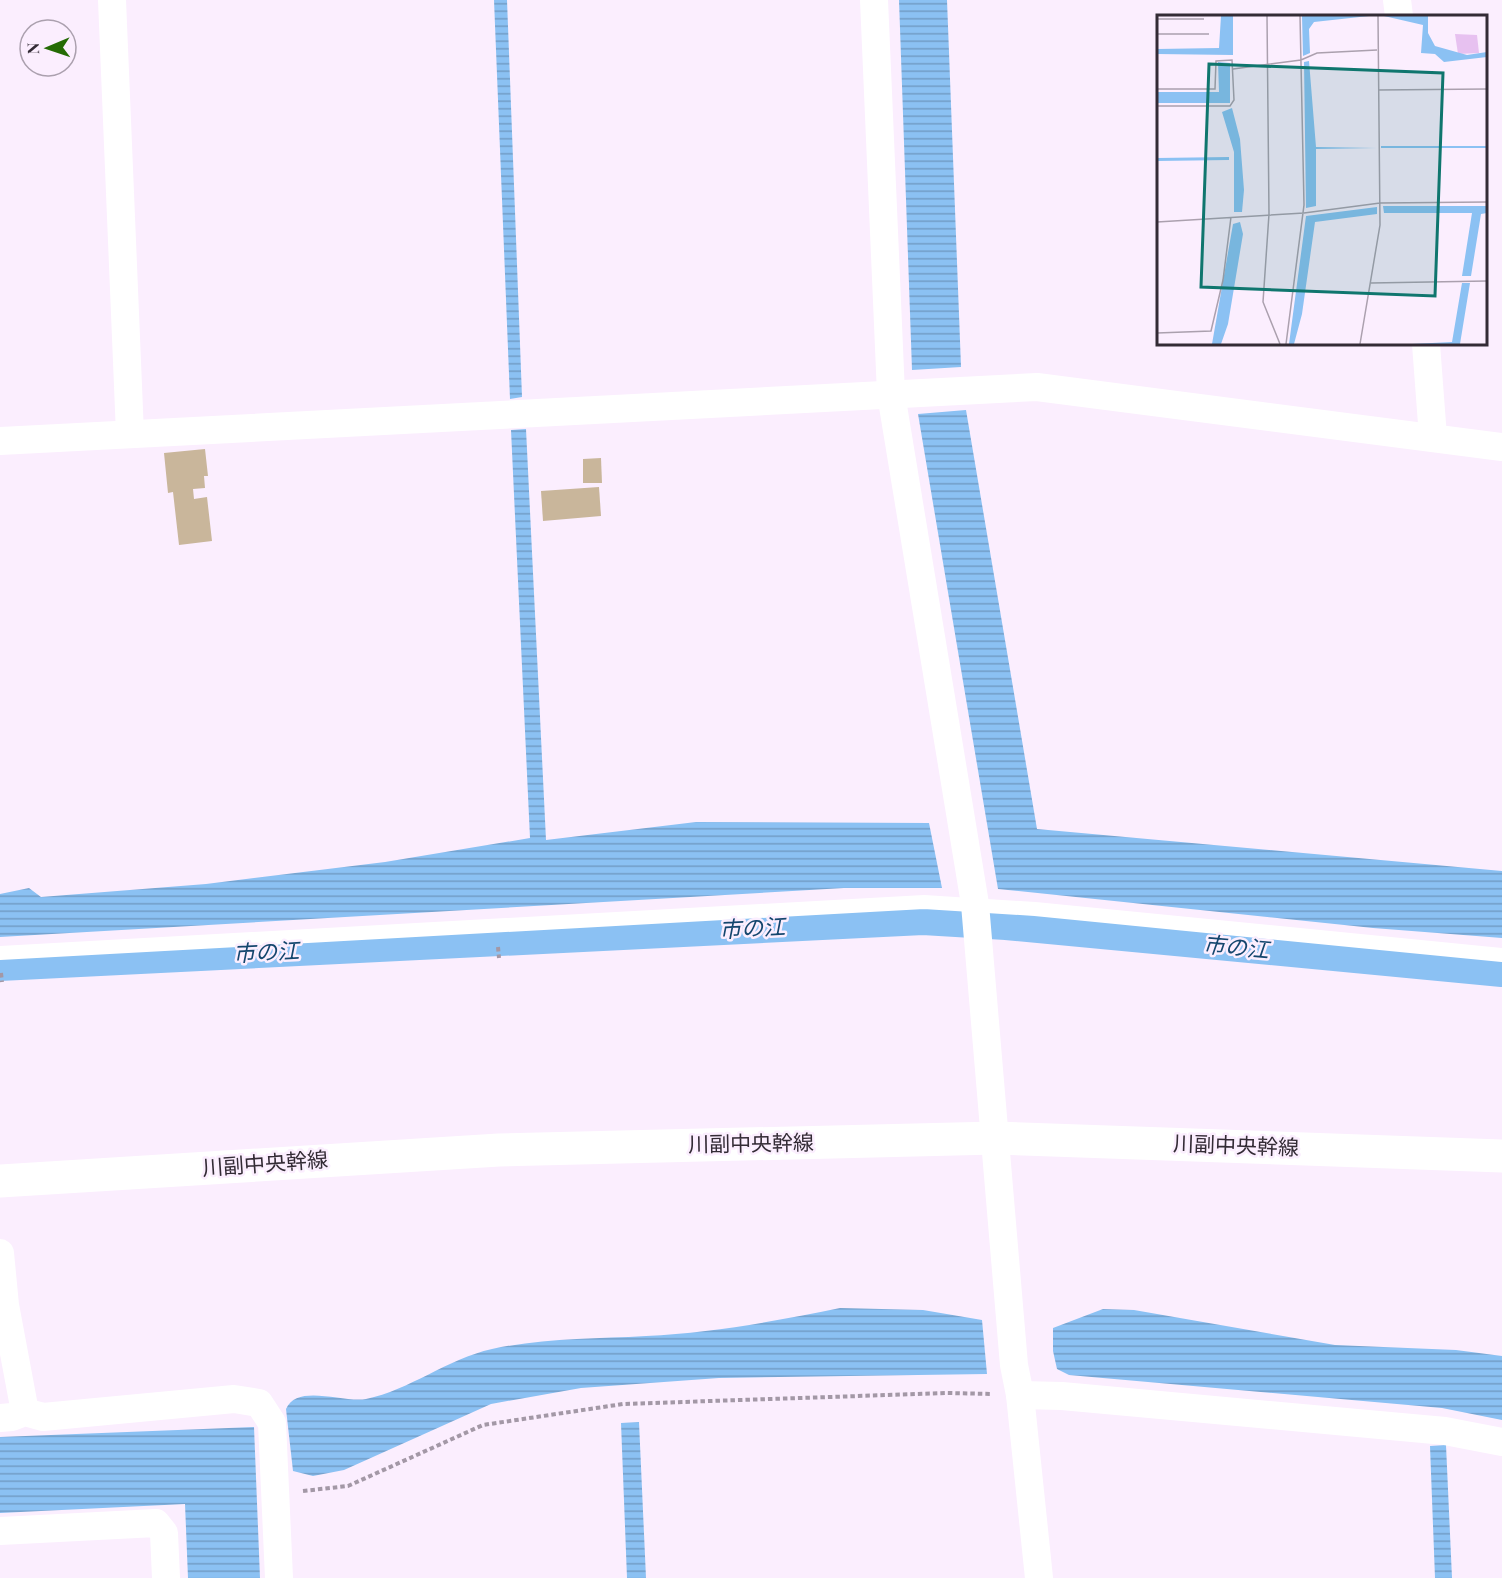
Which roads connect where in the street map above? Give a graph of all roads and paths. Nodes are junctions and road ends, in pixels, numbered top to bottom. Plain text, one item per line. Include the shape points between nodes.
1 (112, 0) edge
2 (874, 0) edge
3 (1397, 0) edge
4 (1399, 15) edge
5 (1426, 345) edge
6 (891, 394) junction
7 (130, 434) junction
8 (1434, 437) junction
9 (0, 441) edge
10 (1502, 447) edge
11 (975, 904) junction
12 (0, 953) edge
13 (1502, 955) edge
14 (996, 1138) junction
15 (1502, 1156) edge
16 (0, 1181) edge
17 (0, 1253) edge
18 (1020, 1395) junction
19 (12, 1415) edge
20 (1502, 1442) edge
21 (276, 1494) junction
22 (0, 1531) edge
23 (166, 1578) edge
24 (279, 1578) edge
25 (1039, 1578) edge

1 - 7 street
2 - 6 street
3 - 4 street
5 - 8 street
6 - 7 street
6 - 8 street via 1037,387
6 - 11 street
7 - 9 street
8 - 10 street
11 - 12 lane via 924,902
11 - 13 lane
11 - 14 street
14 - 15 street, 川副中央幹線
14 - 16 street, 川副中央幹線 via 499,1150
14 - 18 street via 1014,1365
17 - 19 street
18 - 20 street via 1445,1431
18 - 21 path via 947,1393 622,1404 483,1425 348,1486
18 - 25 street
19 - 21 street via 43,1417 234,1399 259,1403 272,1423
21 - 24 street
22 - 23 street via 156,1523 164,1533

